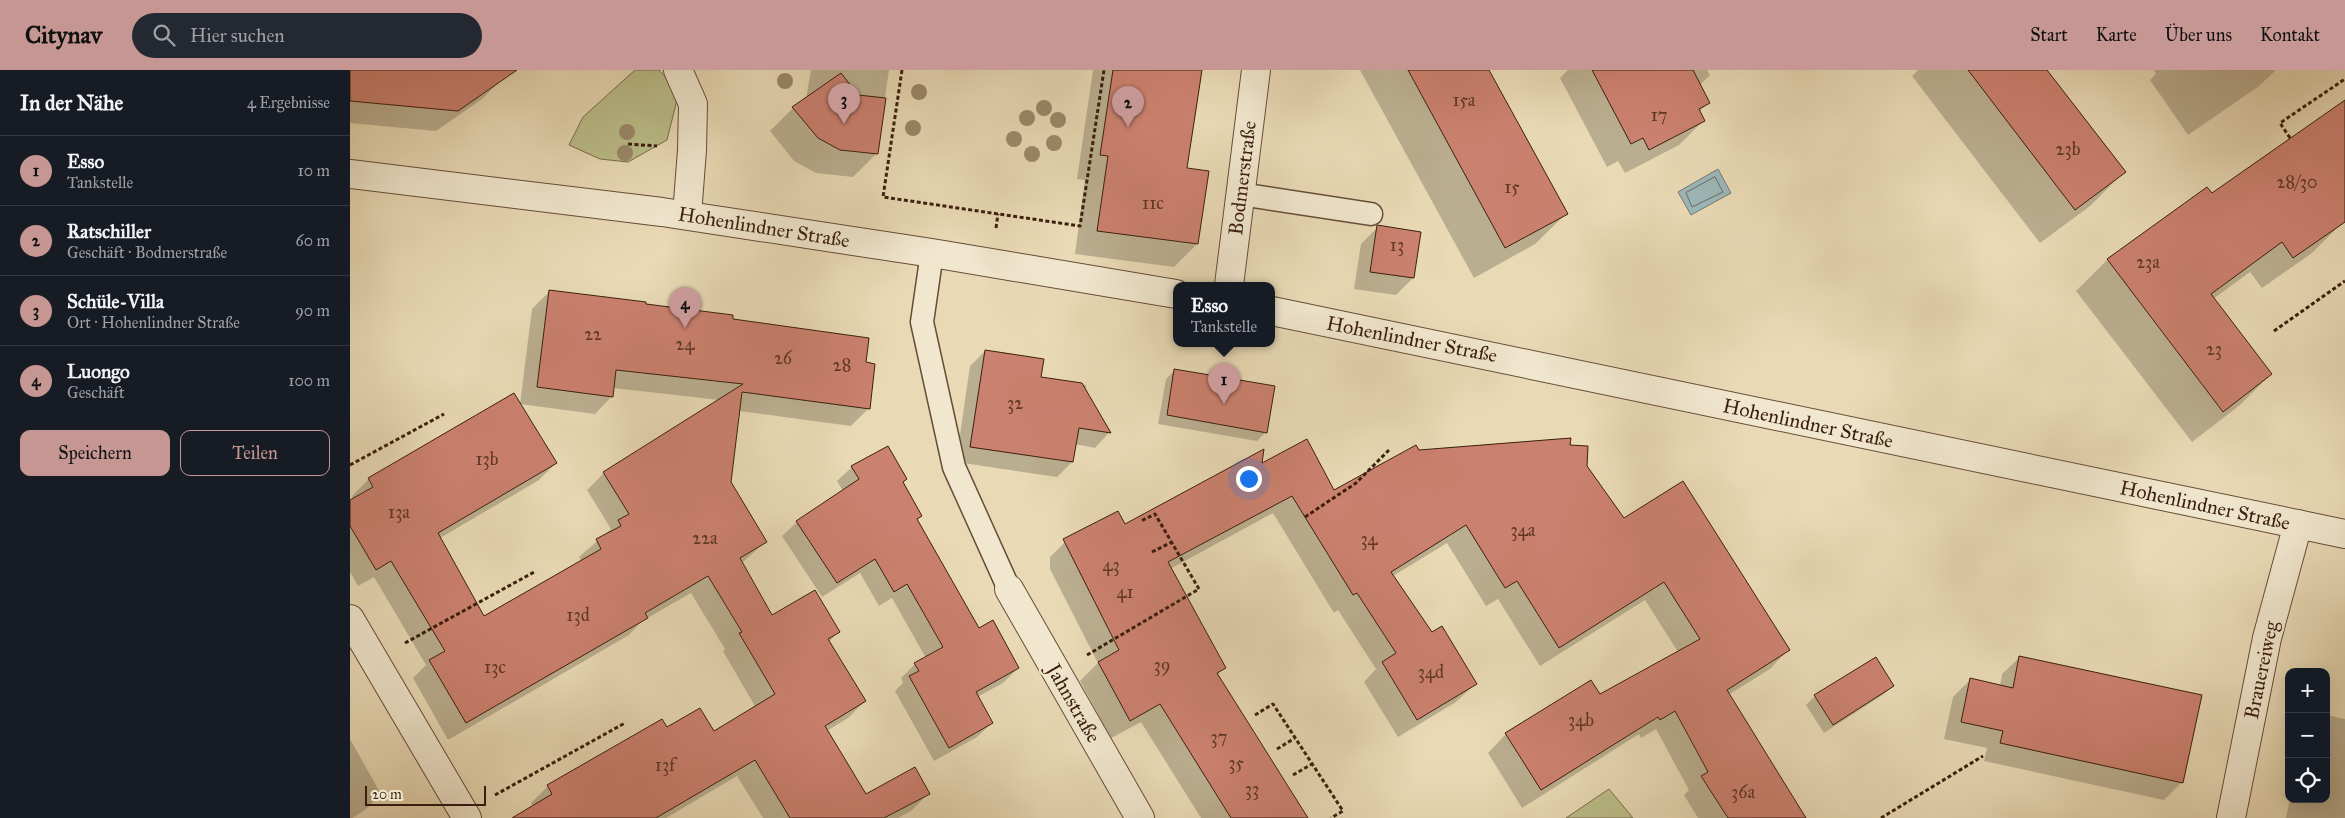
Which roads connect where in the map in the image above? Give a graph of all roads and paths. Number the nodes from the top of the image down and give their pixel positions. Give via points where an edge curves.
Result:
1 (678, 70) edge
2 (902, 70) edge
3 (1104, 70) edge
4 (1256, 70) edge
5 (2345, 79) edge
6 (2290, 138) dead end
7 (350, 174) edge
8 (1240, 194) junction
9 (1371, 214) dead end
10 (687, 215) junction
11 (932, 253) junction
12 (2345, 281) edge
13 (1229, 282) edge
14 (1173, 293) edge
15 (1275, 312) edge
16 (2274, 331) dead end
17 (444, 414) dead end
18 (1389, 450) dead end
19 (350, 465) edge
20 (1305, 517) dead end
21 (1142, 520) dead end
22 (2298, 524) junction
23 (2345, 534) edge
24 (1172, 542) junction
25 (1152, 552) dead end
26 (536, 571) dead end
27 (1009, 589) joint
28 (350, 619) edge
29 (374, 660) junction
30 (1057, 673) junction
31 (1255, 715) dead end
32 (625, 723) dead end
33 (1295, 738) junction
34 (1277, 749) dead end
35 (1983, 756) dead end
36 (1312, 764) junction
37 (1293, 775) dead end
38 (465, 815) edge
39 (1140, 818) edge
40 (1331, 818) edge
41 (1881, 818) edge
42 (2231, 818) edge

1 - 10 street via 693,104
2 - 3 path via 883,197 1080,226
4 - 8 street, Bodmerstraße
5 - 6 path via 2280,124
7 - 10 street, Hohenlindner Straße
8 - 9 lane
8 - 13 street, Bodmerstraße
10 - 11 street, Hohenlindner Straße
11 - 14 street, Hohenlindner Straße
11 - 27 lane via 922,322 954,467
12 - 16 path
15 - 22 street, Hohenlindner Straße
17 - 19 path
18 - 20 path via 1356,483
21 - 24 path via 1155,514
22 - 23 street, Hohenlindner Straße
22 - 42 street, Brauereiweg via 2267,638
24 - 25 path
24 - 30 path via 1199,589
26 - 29 path
27 - 30 street, Jahnstraße
28 - 29 street
29 - 38 street
30 - 39 street, Jahnstraße
31 - 33 path via 1273,704
32 - 38 path
33 - 34 path
33 - 36 path
35 - 41 path
36 - 37 path
36 - 40 path via 1342,811

